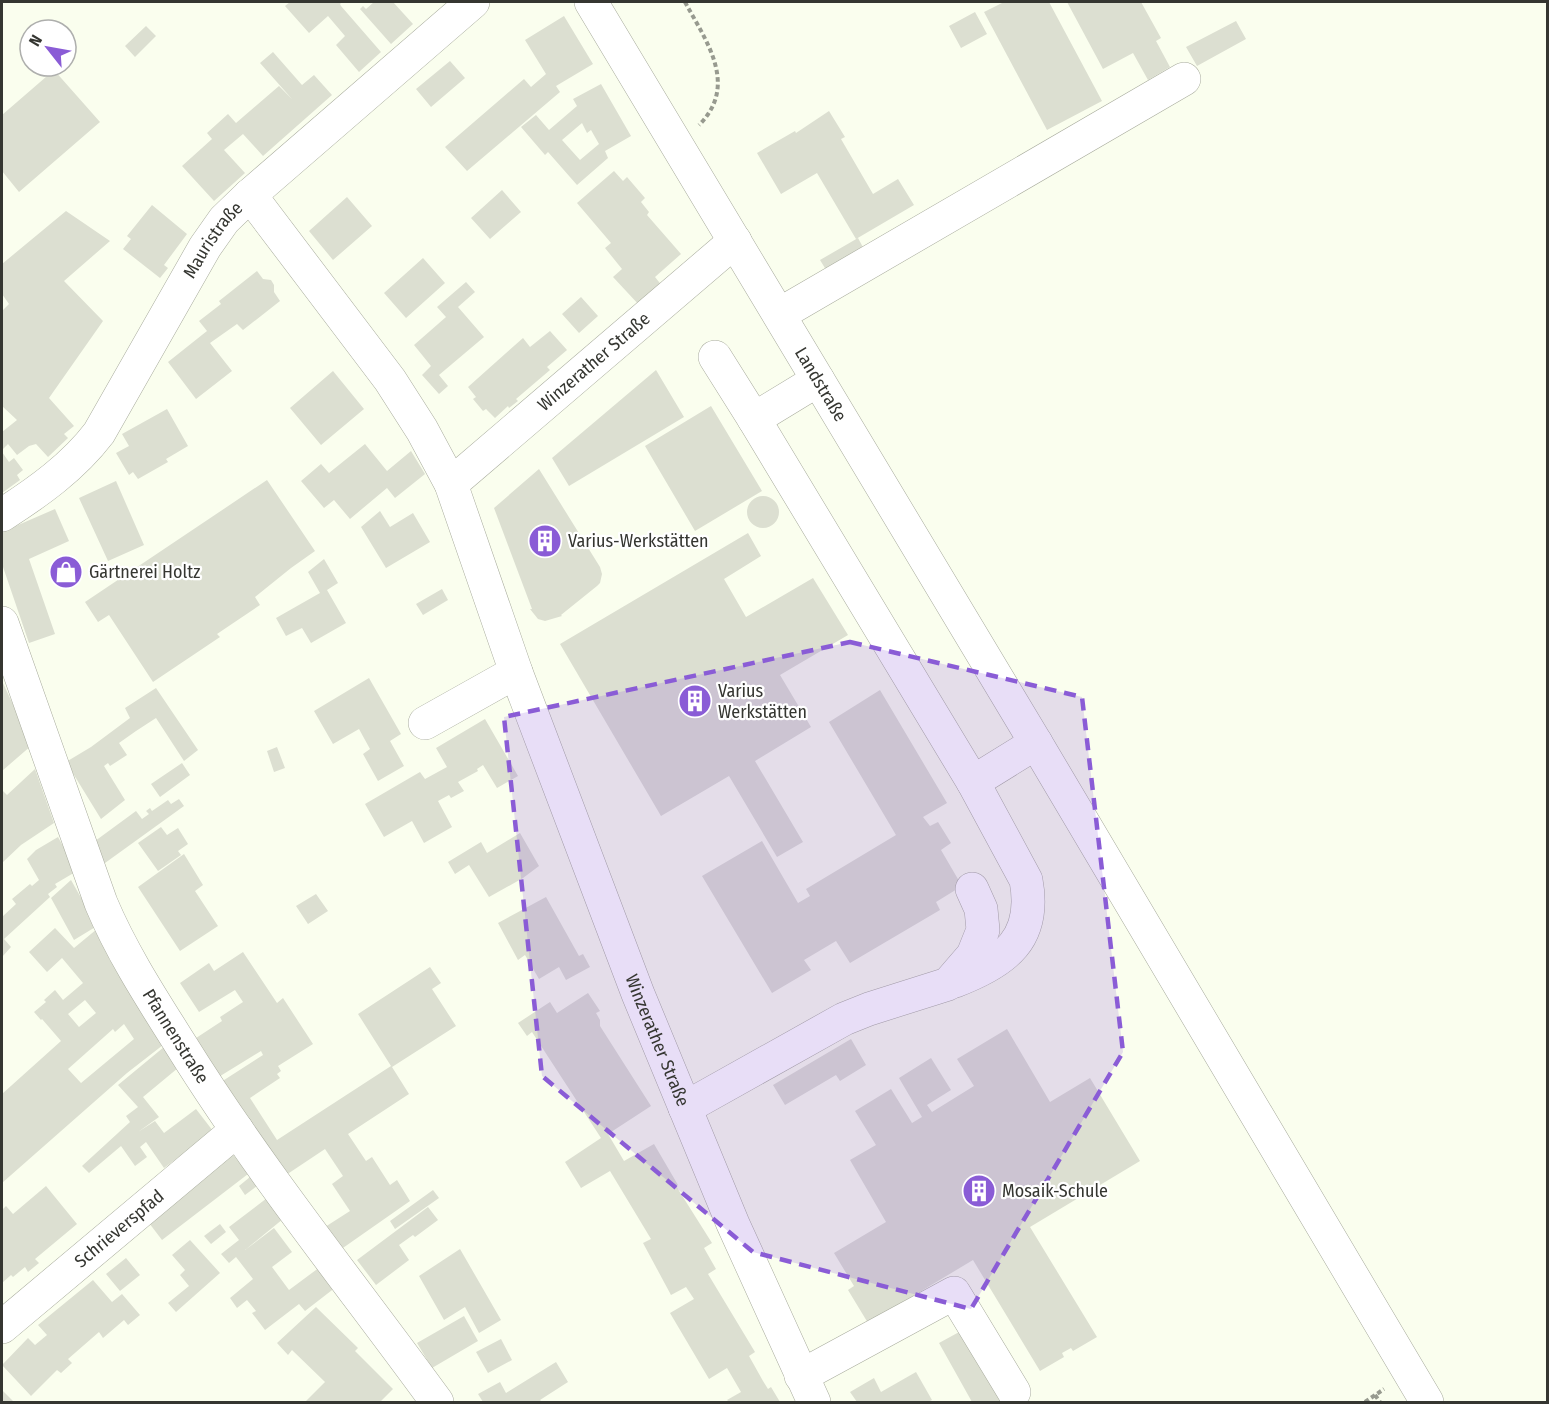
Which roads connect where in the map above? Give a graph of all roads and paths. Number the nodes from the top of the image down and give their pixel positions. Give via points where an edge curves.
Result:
1 (473, 2) edge
2 (591, 2) edge
3 (685, 2) edge
4 (1184, 79) dead end
5 (678, 143) junction
6 (250, 195) junction
7 (735, 241) junction
8 (780, 315) junction
9 (715, 357) dead end
10 (818, 380) junction
11 (754, 419) junction
12 (451, 484) junction
13 (2, 514) edge
14 (2, 623) edge
15 (516, 672) junction
16 (425, 723) dead end
17 (1042, 754) junction
18 (973, 782) junction
19 (972, 889) dead end
20 (948, 984) junction
21 (685, 1108) junction
22 (237, 1130) junction
23 (2, 1327) edge
24 (807, 1389) edge
25 (1014, 1392) dead end
26 (437, 1402) edge
27 (1365, 1402) edge
28 (1380, 1402) edge
29 (1427, 1402) edge

1 - 6 street, Mauristraße
2 - 5 street, Landstraße
3 - 5 path via 716,61 718,75 715,99 707,115
4 - 8 street
5 - 7 street, Landstraße
6 - 12 street, Winzerather Straße via 390,380
6 - 13 street, Mauristraße via 204,247 99,433 57,475
7 - 8 street, Landstraße
7 - 12 street, Winzerather Straße
8 - 10 street, Landstraße
9 - 11 street
10 - 11 street
10 - 17 street, Landstraße
11 - 18 street
12 - 15 street, Winzerather Straße
14 - 22 street, Pfannenstraße via 108,921 149,995
15 - 16 street
15 - 21 street, Winzerather Straße
17 - 18 street
17 - 29 street, Landstraße
18 - 20 street via 1026,880 1027,916 1022,932 999,960
19 - 20 street via 981,909 983,930 973,955
20 - 21 street via 844,1019
21 - 24 street, Winzerather Straße
22 - 23 street, Schrieverspfad
22 - 26 street, Pfannenstraße
24 - 25 street via 954,1293
27 - 28 path via 1375,1395

